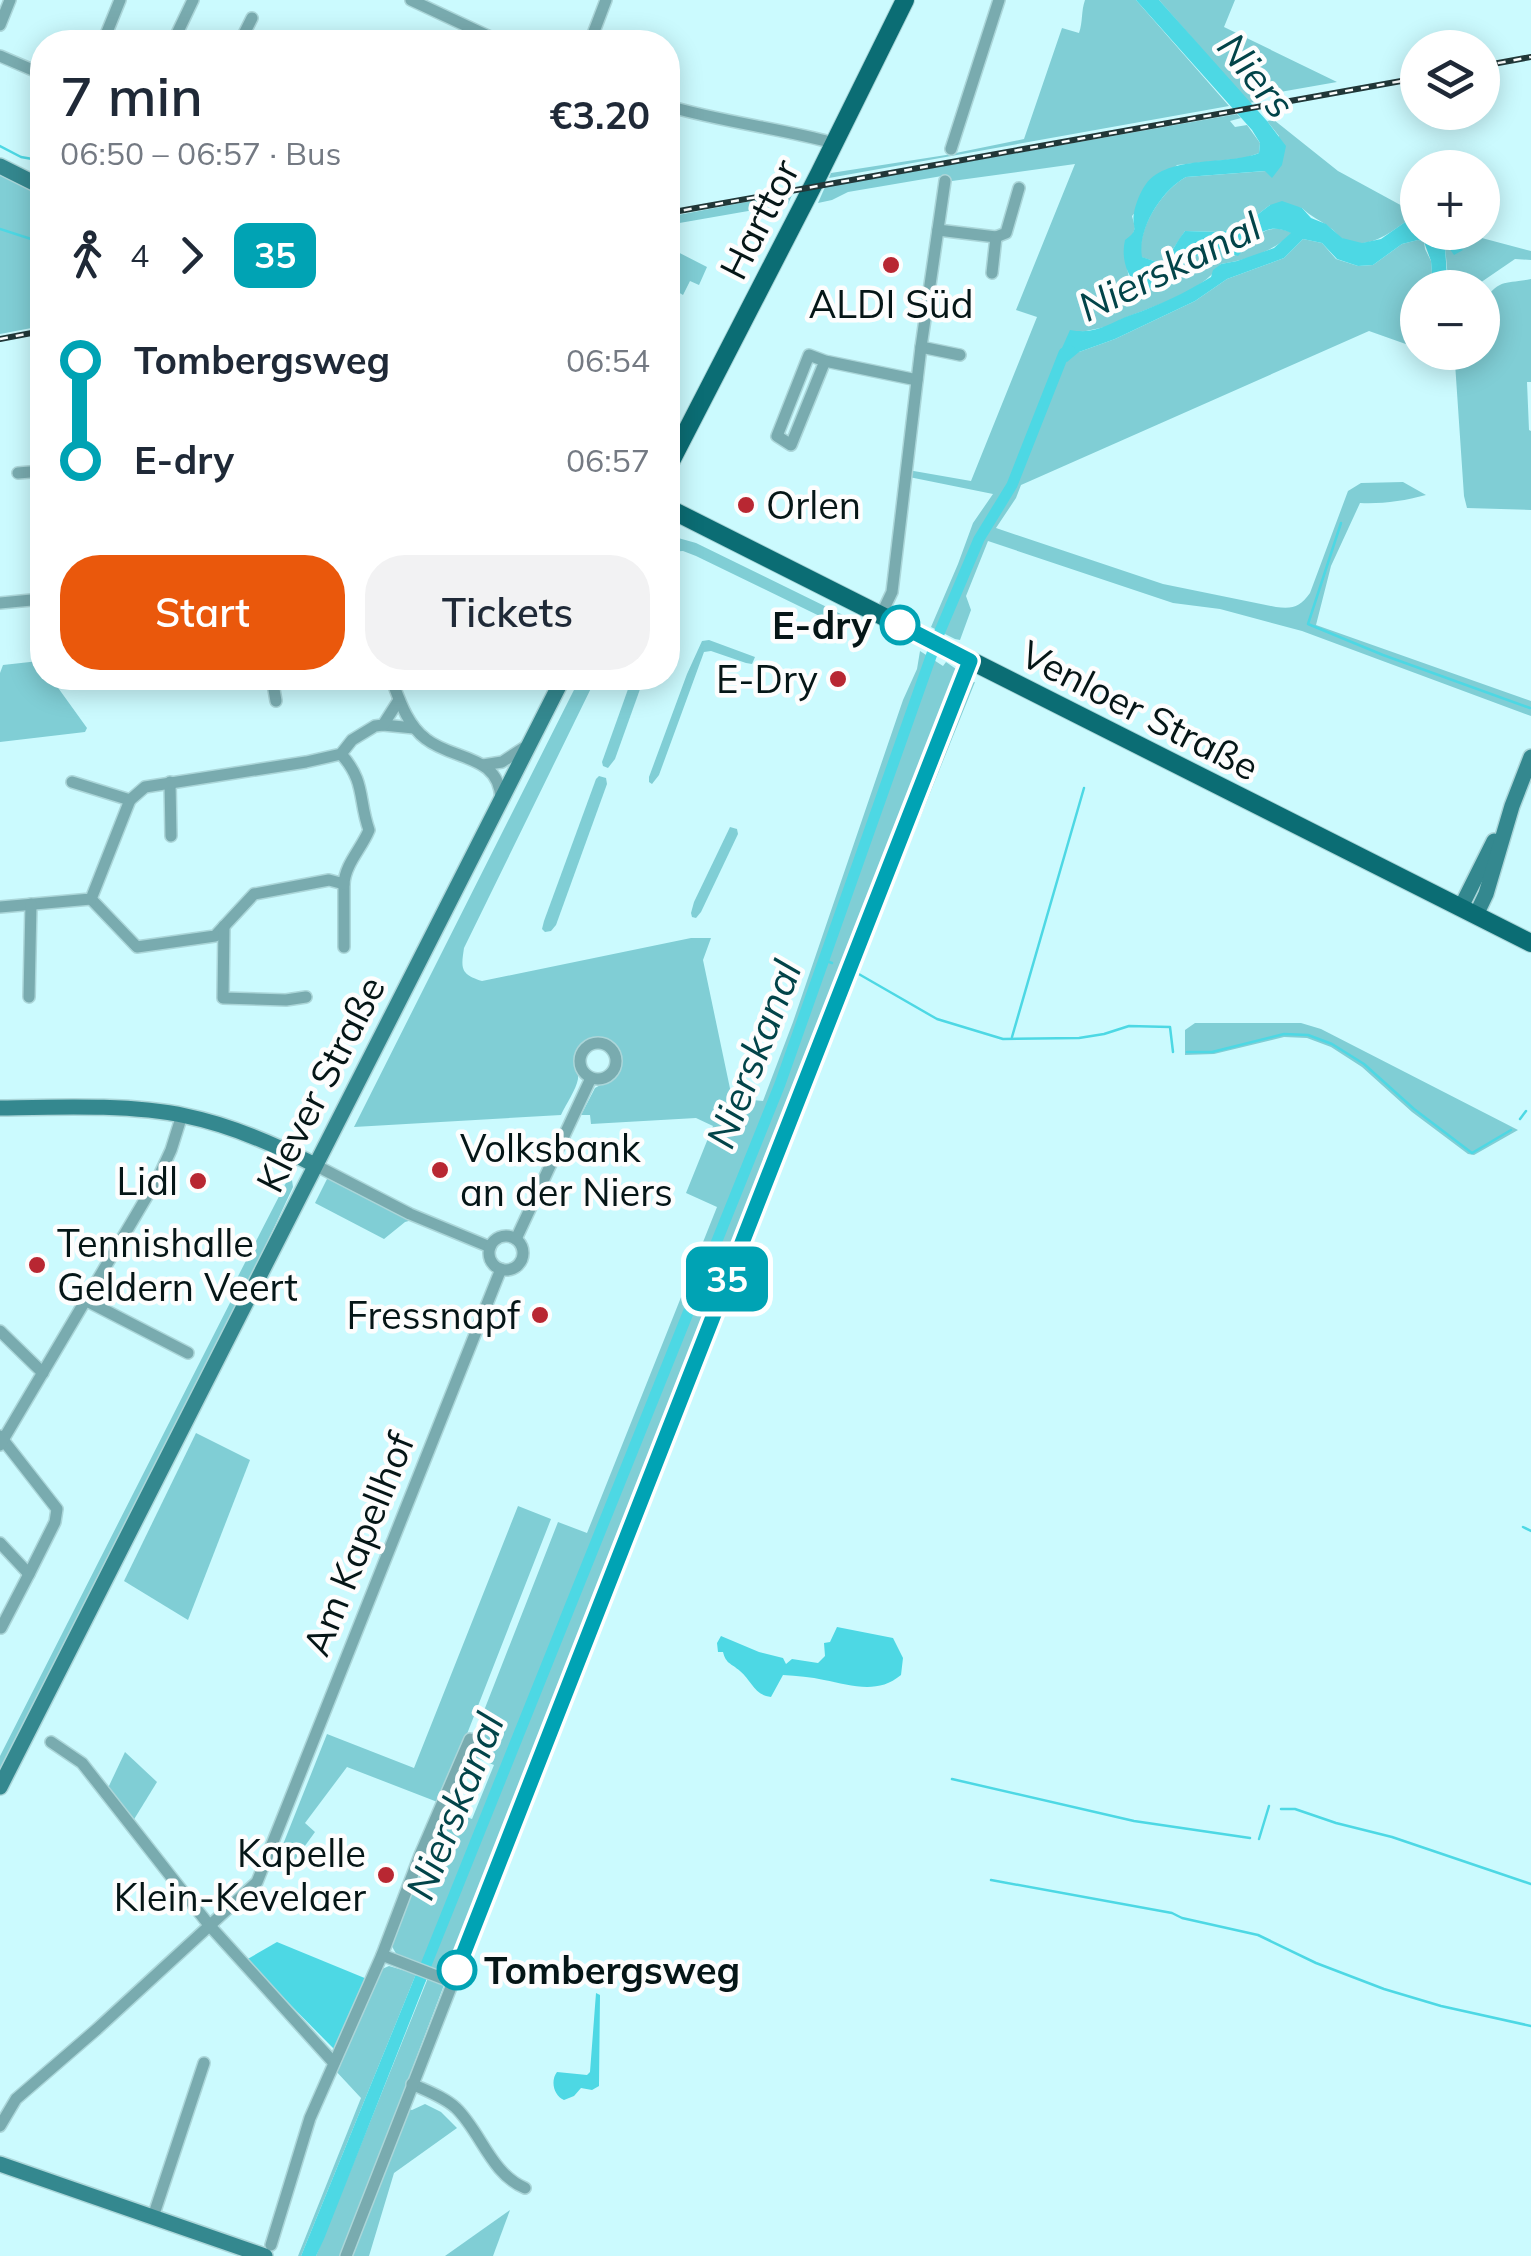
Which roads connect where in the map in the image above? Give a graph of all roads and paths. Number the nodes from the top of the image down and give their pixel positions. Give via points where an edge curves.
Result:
1 (10, 0) edge
2 (120, 0) edge
3 (193, 0) edge
4 (411, 0) edge
5 (606, 0) edge
6 (905, 0) edge
7 (999, 0) edge
8 (252, 18) dead end
9 (0, 25) edge
10 (108, 30) edge
11 (179, 30) edge
12 (246, 30) edge
13 (475, 30) edge
14 (595, 30) edge
15 (0, 56) edge
16 (30, 69) edge
17 (680, 110) edge
18 (834, 143) junction
19 (951, 149) dead end
20 (0, 166) edge
21 (30, 180) edge
22 (945, 182) dead end
23 (1019, 188) dead end
24 (938, 230) junction
25 (996, 237) junction
26 (992, 273) dead end
27 (921, 347) junction
28 (960, 355) dead end
29 (825, 361) junction
30 (917, 380) junction
31 (680, 444) edge
32 (30, 472) edge
33 (18, 473) dead end
34 (680, 514) edge
35 (30, 599) edge
36 (0, 603) edge
37 (881, 615) junction
38 (970, 661) junction
39 (274, 690) edge
40 (395, 690) edge
41 (557, 690) edge
42 (399, 700) junction
43 (276, 701) dead end
44 (383, 725) junction
45 (414, 728) junction
46 (529, 744) junction
47 (341, 754) junction
48 (1531, 757) edge
49 (483, 765) junction
50 (72, 782) dead end
51 (170, 782) junction
52 (501, 799) junction
53 (130, 800) junction
54 (171, 836) dead end
55 (344, 884) junction
56 (91, 899) junction
57 (30, 904) junction
58 (0, 907) edge
59 (1469, 911) junction
60 (224, 926) junction
61 (1531, 943) edge
62 (344, 946) dead end
63 (29, 997) dead end
64 (306, 997) dead end
65 (591, 1078) dead end
66 (0, 1108) edge
67 (182, 1115) junction
68 (315, 1166) junction
69 (516, 1239) junction
70 (490, 1247) junction
71 (501, 1269) junction
72 (86, 1300) junction
73 (0, 1331) edge
74 (188, 1353) dead end
75 (43, 1373) junction
76 (1, 1440) edge
77 (0, 1543) edge
78 (28, 1574) junction
79 (1, 1628) edge
80 (470, 1738) dead end
81 (52, 1742) dead end
82 (0, 1787) edge
83 (209, 1925) junction
84 (382, 1955) junction
85 (452, 1982) junction
86 (334, 2063) junction
87 (204, 2064) dead end
88 (412, 2084) junction
89 (0, 2126) edge
90 (0, 2164) edge
91 (525, 2188) dead end
92 (154, 2218) junction
93 (268, 2250) edge
94 (346, 2256) edge

1 - 9 street
2 - 10 street
3 - 11 street
4 - 13 street
5 - 14 street
6 - 18 main road, Harttor
7 - 19 street
8 - 12 street
15 - 16 street
17 - 18 street
18 - 31 main road, Harttor
20 - 21 main road
22 - 24 street
23 - 25 street via 1006,233
24 - 25 street
24 - 27 street
25 - 26 street
27 - 28 street
27 - 30 street
29 - 29 street via 808,405 790,445 777,436 790,400 809,356
29 - 30 street
30 - 37 street via 892,592
32 - 33 street
34 - 37 main road, Venloer Straße
35 - 36 street
37 - 38 main road, Venloer Straße
38 - 59 main road, Venloer Straße
38 - 85 street
39 - 43 street
40 - 42 street
41 - 46 main road, Klever Straße
42 - 44 street
42 - 45 street
44 - 45 street
44 - 47 street via 352,740
45 - 49 street
46 - 49 street via 507,760
46 - 52 main road, Klever Straße
47 - 51 street
47 - 55 street via 362,790 368,830
48 - 59 main road via 1486,894
49 - 52 street via 499,781
50 - 53 street
51 - 53 street via 145,787
51 - 54 street
52 - 68 main road, Klever Straße
53 - 56 street
55 - 60 street via 329,880 254,894
55 - 62 street
56 - 57 street
56 - 60 street via 136,947 216,936
57 - 58 street
57 - 63 street
59 - 61 main road, Venloer Straße
60 - 64 street via 223,998
65 - 69 street, Am Kapellhof
66 - 67 main road
67 - 68 main road via 233,1128
67 - 72 street via 166,1161
68 - 70 street
68 - 82 main road, Klever Straße
69 - 70 street via 504,1236
69 - 71 street, Am Kapellhof via 521,1260
70 - 71 street via 490,1260
71 - 83 street, Am Kapellhof via 257,1882
72 - 74 street
72 - 75 street
73 - 75 street
75 - 76 street
76 - 78 street via 57,1509
77 - 78 street
78 - 79 street
80 - 84 street
81 - 83 street via 82,1763
83 - 86 street
83 - 89 street, Am Kapellhof via 16,2100
84 - 85 street
84 - 86 street
85 - 88 street
86 - 93 street
87 - 92 street
88 - 91 street via 455,2107 507,2178
88 - 94 street
90 - 92 main road
92 - 93 main road

